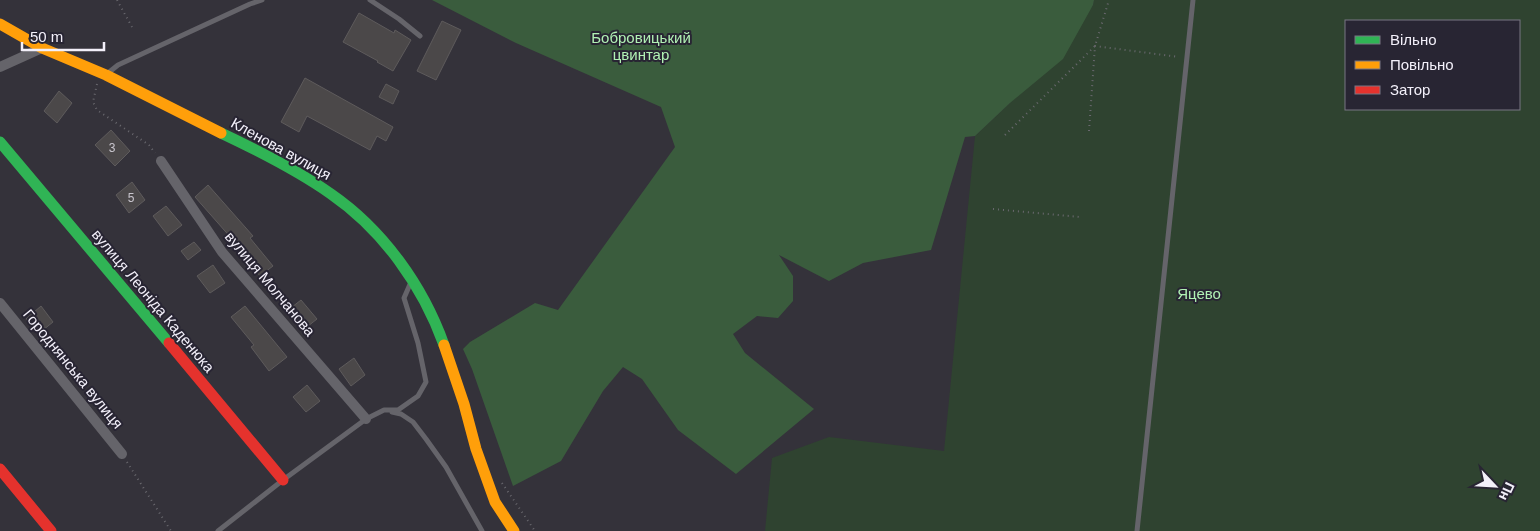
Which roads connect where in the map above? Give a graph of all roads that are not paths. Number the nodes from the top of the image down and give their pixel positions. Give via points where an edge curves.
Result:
1 (262, 0) edge
2 (370, 0) edge
3 (1193, 0) edge
4 (0, 24) edge
5 (420, 36) dead end
6 (42, 48) junction
7 (0, 68) edge
8 (103, 74) junction
9 (0, 142) edge
10 (161, 161) road end
11 (412, 280) junction
12 (0, 303) edge
13 (384, 410) junction
14 (366, 419) junction
15 (122, 454) road end
16 (0, 469) edge
17 (283, 480) junction
18 (51, 531) edge
19 (218, 531) edge
20 (482, 531) edge
21 (514, 531) edge
22 (1137, 531) edge

1 - 8 lane
2 - 5 lane
3 - 22 lane
4 - 6 street, Кленова вулиця
6 - 7 street
6 - 8 street, Кленова вулиця via 72,57
8 - 11 street, Кленова вулиця via 276,160 332,194 393,252
9 - 17 street, вулиця Леоніда Каденюка
10 - 14 street, вулиця Молчанова via 222,252
11 - 13 lane via 404,298 426,382 418,396 398,410
11 - 21 street, Кленова вулиця via 435,320 476,449 496,502
12 - 15 street, Городнянська вулиця
13 - 14 lane
13 - 20 lane via 401,414 413,422 446,467
14 - 17 lane
16 - 18 street
17 - 19 lane

